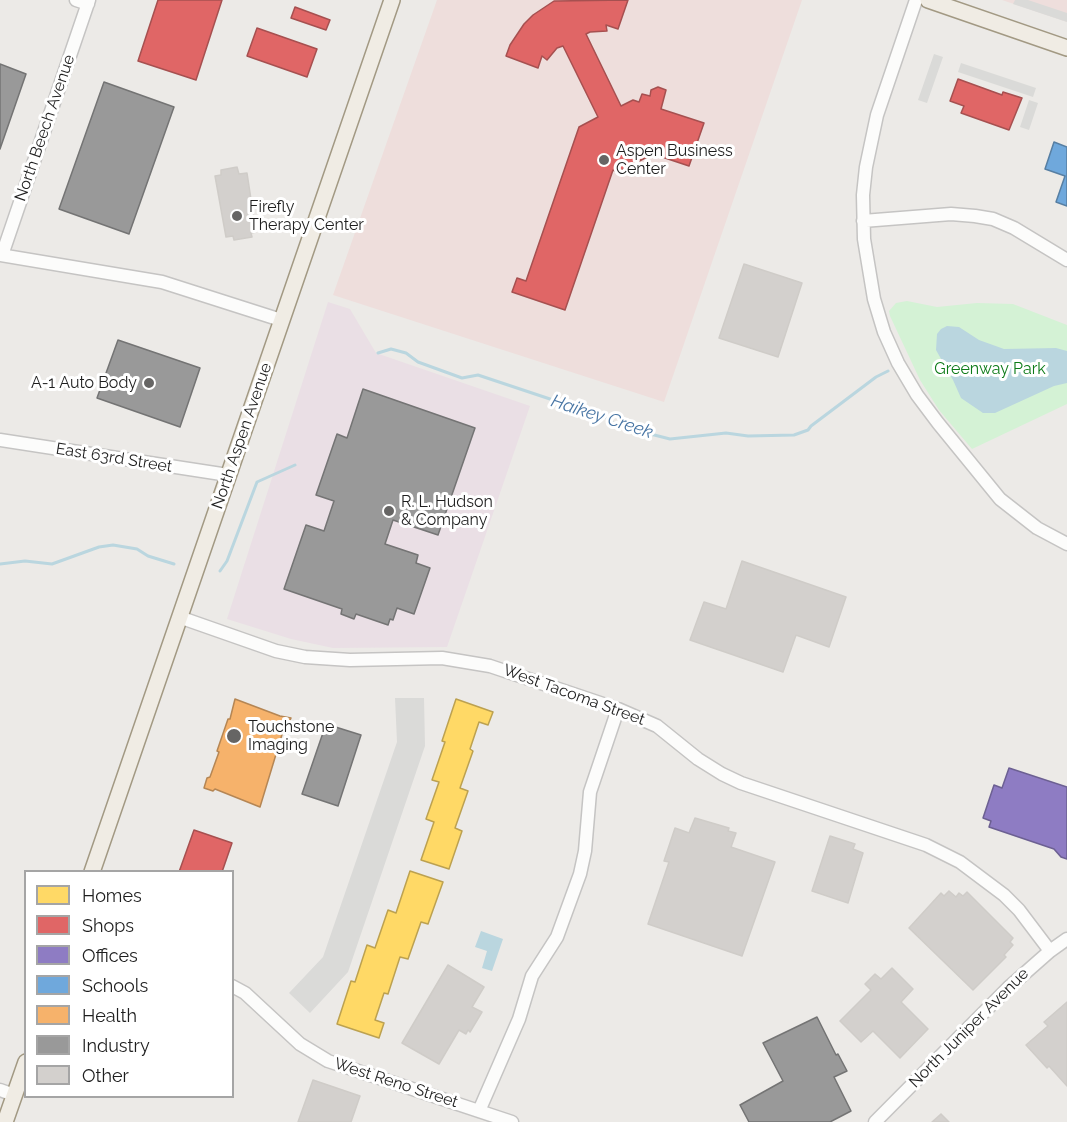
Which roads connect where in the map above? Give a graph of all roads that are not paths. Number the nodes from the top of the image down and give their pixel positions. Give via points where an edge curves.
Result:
1 (392, 0) edge
2 (916, 0) edge
3 (928, 0) edge
4 (84, 1) edge
5 (1067, 48) edge
6 (863, 221) junction
7 (1, 255) edge
8 (1067, 260) edge
9 (281, 320) junction
10 (0, 440) edge
11 (228, 475) junction
12 (1067, 544) edge
13 (179, 617) junction
14 (618, 709) junction
15 (93, 870) edge
16 (1067, 939) edge
17 (1050, 951) junction
18 (234, 987) edge
19 (24, 1065) edge
20 (7, 1093) edge
21 (479, 1111) junction
22 (4, 1122) edge
23 (512, 1122) edge
24 (876, 1122) edge

1 - 9 main road, North Aspen Avenue
2 - 6 street via 873,131
3 - 5 main road
4 - 7 street, North Beech Avenue
6 - 8 street via 951,214 993,219
6 - 12 street via 867,265 884,332 917,395 1000,499 1037,528
7 - 9 street via 162,282
9 - 11 main road, North Aspen Avenue
10 - 11 street, East 63rd Street
11 - 13 main road, North Aspen Avenue
13 - 14 street, West Tacoma Street via 297,656 350,660 442,658 490,666
13 - 15 main road, North Aspen Avenue
14 - 17 street, West Tacoma Street via 657,726 698,759 741,783 926,845 960,862 1004,895
14 - 21 street via 590,792 580,874 557,937 532,976 519,1019
16 - 17 street, North Juniper Avenue
17 - 24 street, North Juniper Avenue via 1008,988
18 - 21 street, West Reno Street via 300,1044 328,1061
19 - 20 main road
20 - 22 main road
21 - 23 street, West Reno Street

